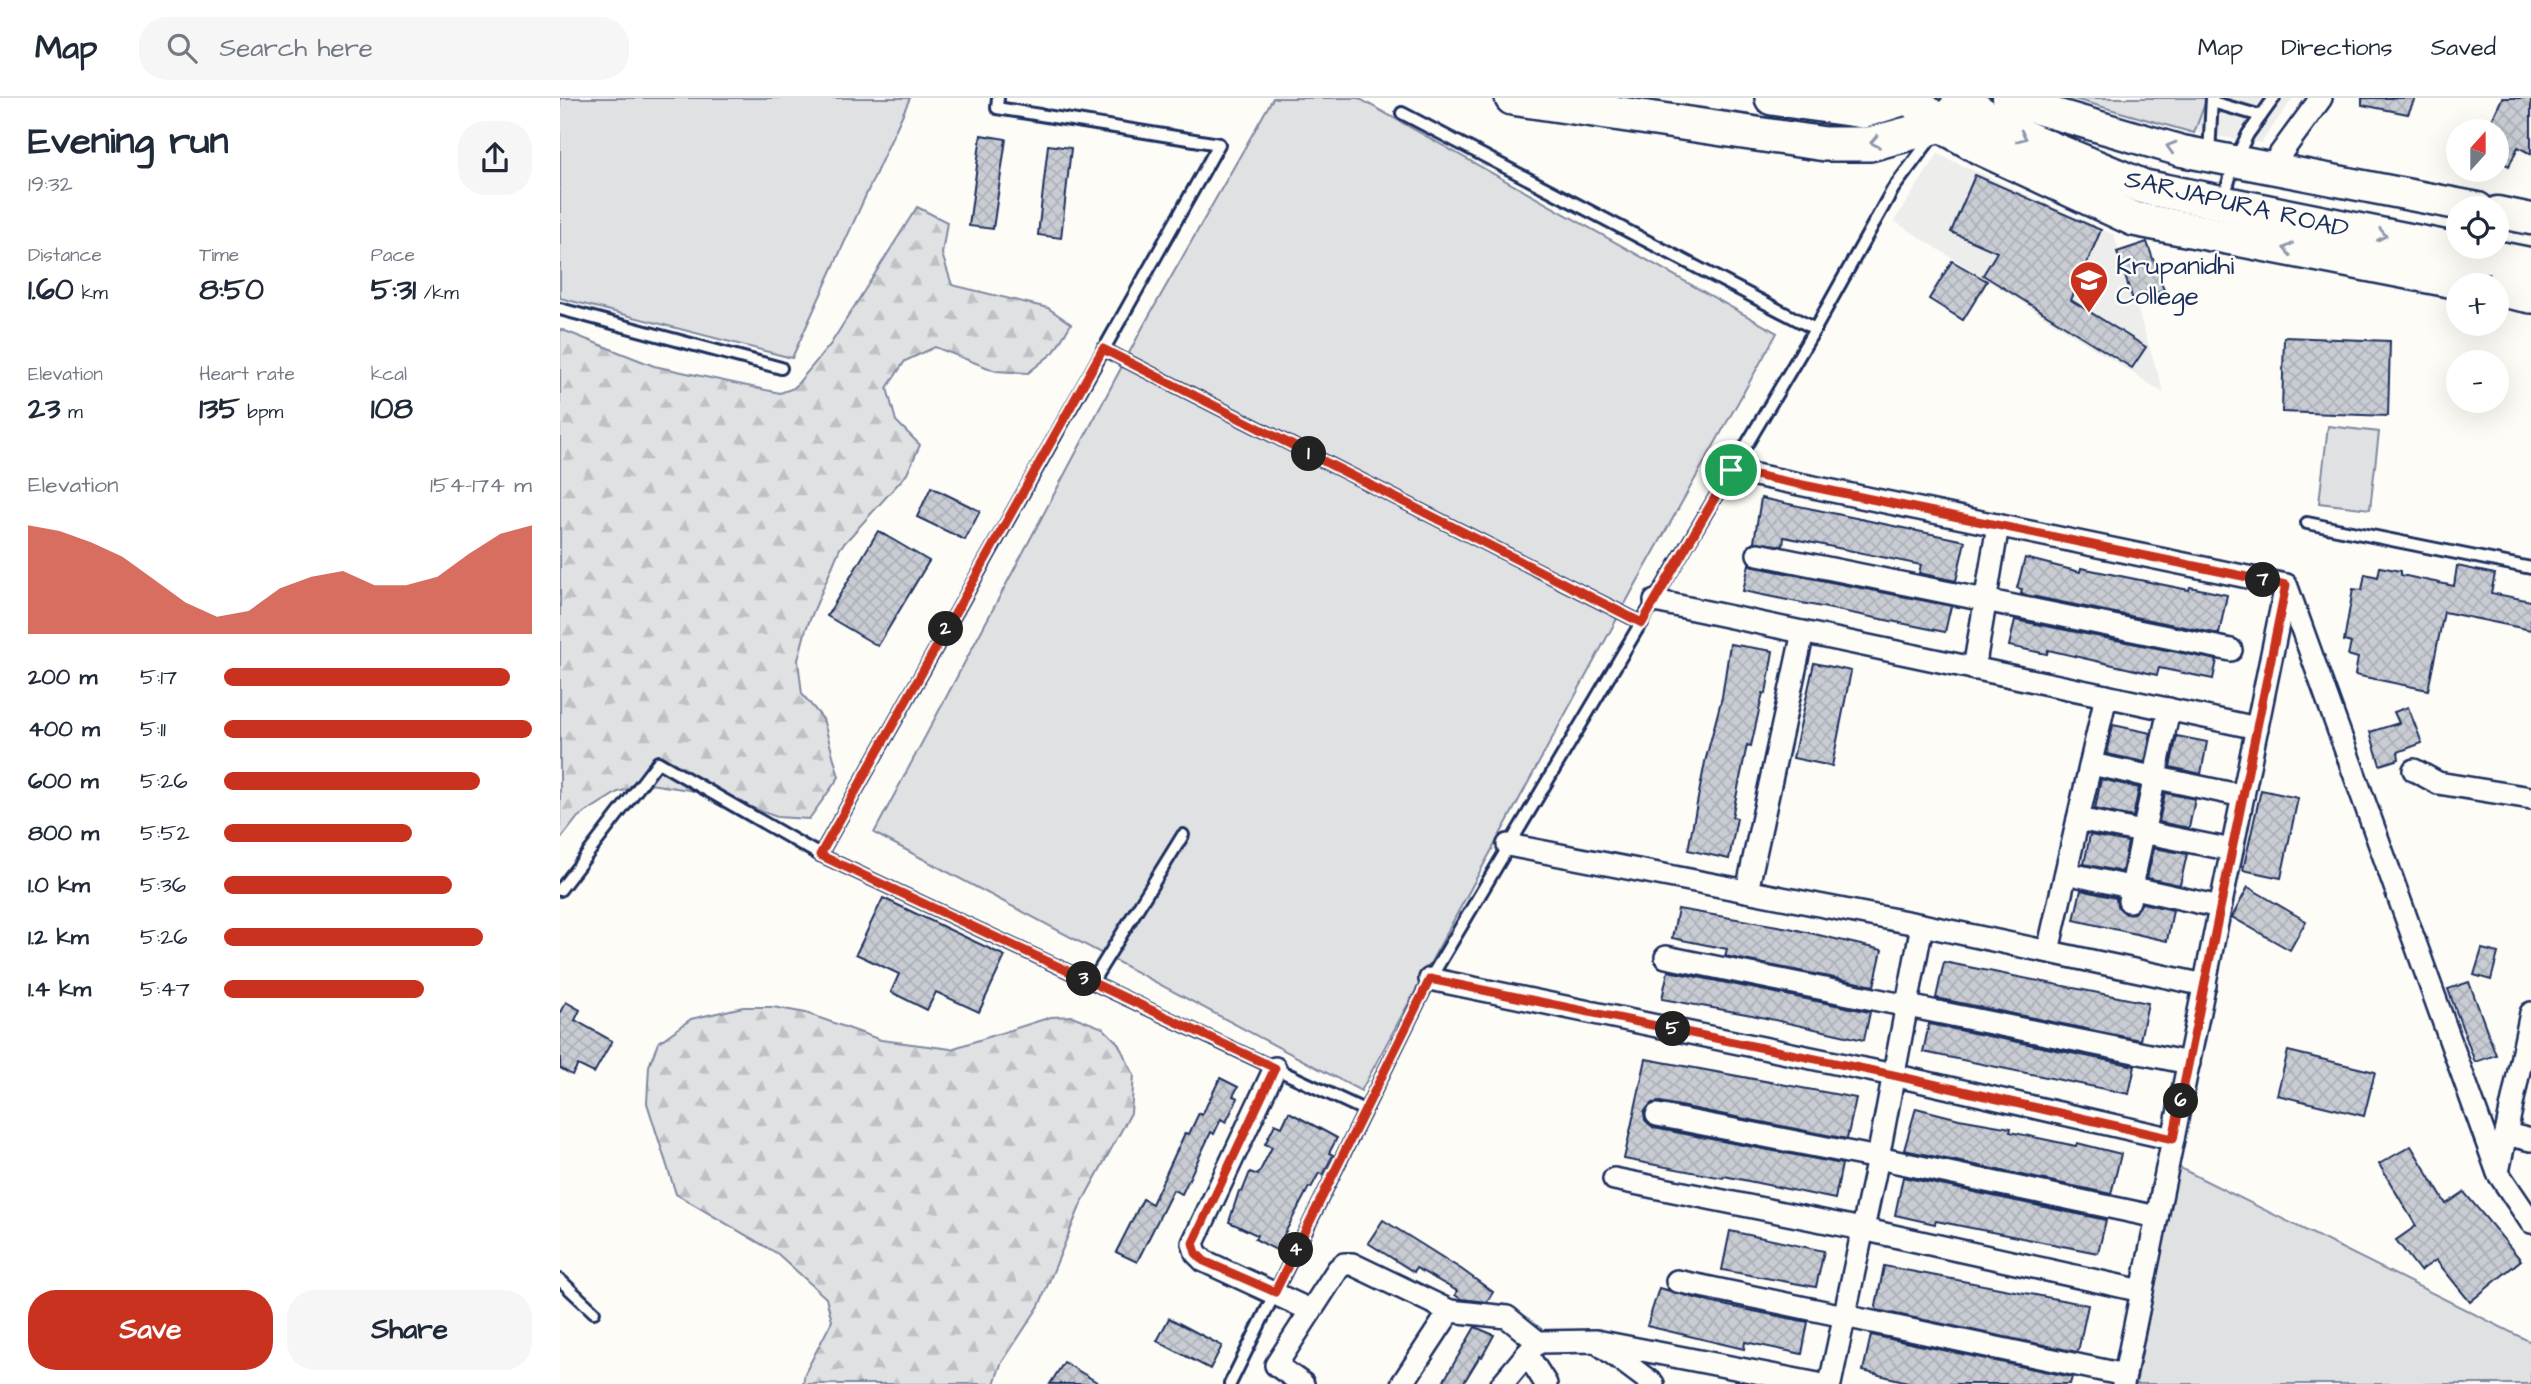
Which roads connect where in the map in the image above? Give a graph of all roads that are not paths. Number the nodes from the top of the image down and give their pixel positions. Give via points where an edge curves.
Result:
1 (998, 98) edge
2 (1512, 98) edge
3 (1772, 98) edge
4 (1905, 98) edge
5 (1910, 98) edge
6 (2008, 98) edge
7 (2274, 98) edge
8 (2321, 98) edge
9 (2212, 100) edge
10 (1954, 108) edge
11 (1402, 113) dead end
12 (2261, 116) junction
13 (2222, 158) junction
14 (2270, 168) junction
15 (2446, 202) edge
16 (2222, 203) junction
17 (2509, 214) edge
18 (2531, 219) edge
19 (2531, 265) edge
20 (2446, 279) edge
21 (2509, 291) edge
22 (2531, 296) edge
23 (560, 309) edge
24 (1815, 329) junction
25 (1103, 349) junction
26 (781, 368) dead end
27 (1731, 470) junction
28 (2307, 523) dead end
29 (1998, 525) junction
30 (1758, 555) dead end
31 (2531, 568) edge
32 (2286, 585) junction
33 (1985, 600) junction
34 (1655, 601) junction
35 (1642, 623) junction
36 (1803, 632) junction
37 (2231, 650) dead end
38 (1973, 669) junction
39 (2106, 696) junction
40 (2169, 709) junction
41 (2257, 728) junction
42 (2091, 764) junction
43 (2414, 770) dead end
44 (2155, 778) junction
45 (2243, 796) junction
46 (2531, 798) edge
47 (2078, 819) junction
48 (2144, 832) junction
49 (1183, 835) dead end
50 (1508, 845) junction
51 (2232, 850) junction
52 (820, 855) junction
53 (2066, 873) junction
54 (560, 890) edge
55 (1747, 891) junction
56 (2131, 895) junction
57 (2220, 908) junction
58 (1922, 925) junction
59 (2048, 951) junction
60 (1666, 957) dead end
61 (1430, 979) junction
62 (1092, 982) junction
63 (2204, 985) junction
64 (1906, 1007) junction
65 (2531, 1013) edge
66 (2527, 1057) edge
67 (2189, 1063) junction
68 (1275, 1068) junction
69 (1893, 1075) junction
70 (1364, 1110) junction
71 (1657, 1115) dead end
72 (2506, 1134) junction
73 (2173, 1139) junction
74 (2531, 1140) edge
75 (1878, 1158) junction
76 (2498, 1173) junction
77 (1614, 1178) dead end
78 (2157, 1217) junction
79 (2531, 1222) edge
80 (1862, 1229) junction
81 (560, 1280) edge
82 (1677, 1281) dead end
83 (2142, 1291) junction
84 (1275, 1292) junction
85 (1310, 1310) junction
86 (1450, 1311) junction
87 (594, 1312) dead end
88 (1843, 1316) junction
89 (1595, 1341) junction
90 (1532, 1348) junction
91 (2124, 1380) edge
92 (1230, 1384) edge
93 (1303, 1384) edge
94 (1402, 1384) edge
95 (1502, 1384) edge
96 (1546, 1384) edge
97 (1653, 1384) edge
98 (1818, 1384) edge
99 (1830, 1384) edge

1 - 25 lane via 997,108 1219,144
10 -> 2 main road via 1870,144 1825,144
3 - 4 main road via 1863,111
5 - 10 main road, SARJAPURA ROAD
13 -> 6 street, SARJAPURA ROAD via 2169,147
7 - 12 lane
8 - 14 street
9 - 12 lane
9 - 13 lane
10 -> 16 main road, SARJAPURA ROAD via 2144,187
20 -> 10 main road, SARJAPURA ROAD via 2134,219 1981,148
10 - 24 lane via 1893,189
11 - 24 lane
12 - 13 lane
13 - 14 street, SARJAPURA ROAD
13 - 16 lane
14 - 15 street, SARJAPURA ROAD
16 -> 19 main road, SARJAPURA ROAD
17 - 18 street
21 - 22 main road
23 - 26 lane
24 - 27 lane
25 - 35 lane
25 - 52 lane
27 - 29 street
27 - 34 lane
28 - 31 lane
29 - 32 street
29 - 33 street
30 - 33 street
32 - 41 street
32 - 76 street
33 - 37 street
33 - 38 street
34 - 35 lane
34 - 36 street
35 - 50 lane
36 - 38 street
36 - 55 street
38 - 39 street
39 - 40 street
39 - 42 street
40 - 41 street
40 - 44 street
41 - 45 street
42 - 44 street
42 - 47 street
43 - 46 street via 2438,783
44 - 45 street
44 - 48 street
45 - 51 street
47 - 48 street
47 - 53 street
48 - 51 street
48 - 56 street
49 - 62 lane
50 - 55 street
50 - 61 lane
51 - 57 street
52 - 54 lane via 658,762
52 - 62 lane
53 - 56 street
53 - 59 street
55 - 58 street
56 - 57 street
57 - 63 street
58 - 59 street
58 - 64 street
59 - 63 street
60 - 64 street
61 - 69 street
61 - 70 lane
62 - 68 lane
63 - 67 street
64 - 67 street
64 - 69 street
65 - 66 street
66 - 72 street
67 - 73 street
68 - 70 lane
68 - 84 street via 1193,1243 1204,1261
69 - 73 street
69 - 75 street
70 - 84 lane
71 - 75 street
72 - 74 street
72 - 76 street
73 - 78 street
75 - 78 street
75 - 80 street
76 - 79 street
77 - 80 street
78 - 83 street
80 - 83 street
80 - 88 street
81 - 87 lane
82 - 88 street
83 - 91 street
84 - 85 street
84 - 92 lane
85 - 86 street via 1338,1269 1352,1264
85 - 93 street via 1276,1366
86 - 90 street via 1507,1317
86 - 94 street
88 - 91 street
88 - 99 street
89 - 90 street
89 - 97 street
89 - 98 street
90 - 95 street
90 - 96 street

